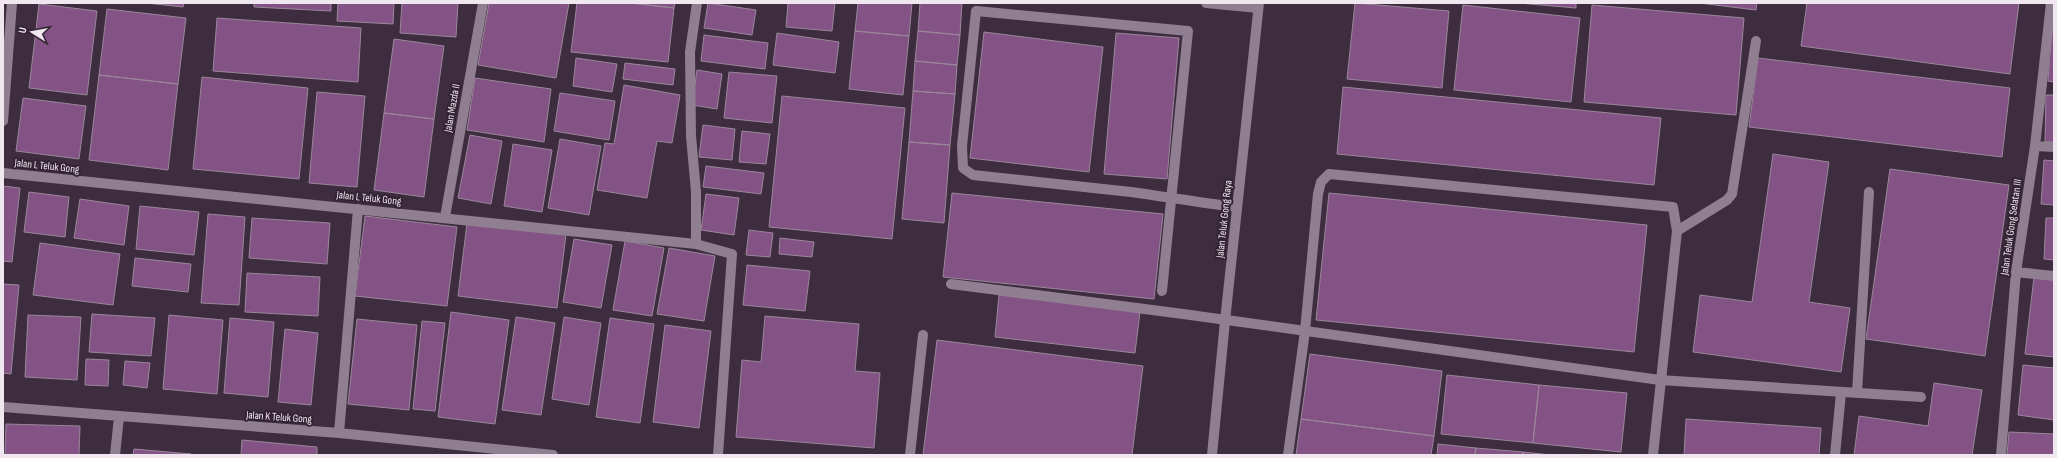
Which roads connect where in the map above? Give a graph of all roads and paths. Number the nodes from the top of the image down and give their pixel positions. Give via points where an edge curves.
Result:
1 (12, 3) edge
2 (483, 3) edge
3 (697, 3) edge
4 (1206, 3) edge
5 (2051, 3) edge
6 (1259, 5) edge
7 (1756, 41) dead end
8 (3, 121) edge
9 (2035, 146) junction
10 (2054, 147) edge
11 (3, 173) edge
12 (1869, 192) dead end
13 (1172, 198) junction
14 (1237, 207) junction
15 (358, 209) junction
16 (445, 217) junction
17 (1677, 231) junction
18 (696, 244) junction
19 (2016, 272) junction
20 (2054, 276) edge
21 (951, 284) dead end
22 (1162, 291) dead end
23 (1225, 320) junction
24 (1305, 331) junction
25 (923, 335) dead end
26 (1660, 380) junction
27 (1841, 393) junction
28 (1857, 393) junction
29 (1921, 396) dead end
30 (3, 407) edge
31 (119, 417) junction
32 (338, 433) junction
33 (115, 455) edge
34 (553, 455) edge
35 (718, 455) edge
36 (910, 455) edge
37 (1211, 455) edge
38 (1288, 455) edge
39 (1653, 455) edge
40 (1835, 455) edge
41 (2001, 455) edge

1 - 8 street
2 - 16 street, Jalan Mazda II
3 - 18 street via 690,52
4 - 6 street
5 - 9 street, Jalan Teluk Gong Selatan III
6 - 14 street, Jalan Teluk Gong Raya
7 - 17 street via 1732,194 1727,200
9 - 10 street
9 - 19 street, Jalan Teluk Gong Selatan III
11 - 15 street, Jalan L Teluk Gong
12 - 28 street
13 - 13 street via 973,175 963,168 962,146 976,11 1188,31
13 - 14 street
13 - 22 street
14 - 23 street, Jalan Teluk Gong Raya
15 - 16 street, Jalan L Teluk Gong
15 - 32 street
16 - 18 street, Jalan L Teluk Gong
17 - 24 street via 1672,207 1668,206 1329,174 1322,182 1318,194
17 - 26 street
18 - 35 street, Jalan L Teluk Gong via 732,254
19 - 20 street
19 - 41 street, Jalan Teluk Gong Selatan III
21 - 23 street
23 - 24 street
23 - 37 street, Jalan Teluk Gong Raya
24 - 26 street
24 - 38 street
25 - 36 street
26 - 27 street
26 - 39 street
27 - 28 street
27 - 40 street
28 - 29 street
30 - 31 street, Jalan K Teluk Gong
31 - 32 street, Jalan K Teluk Gong
31 - 33 street
32 - 34 street, Jalan K Teluk Gong

